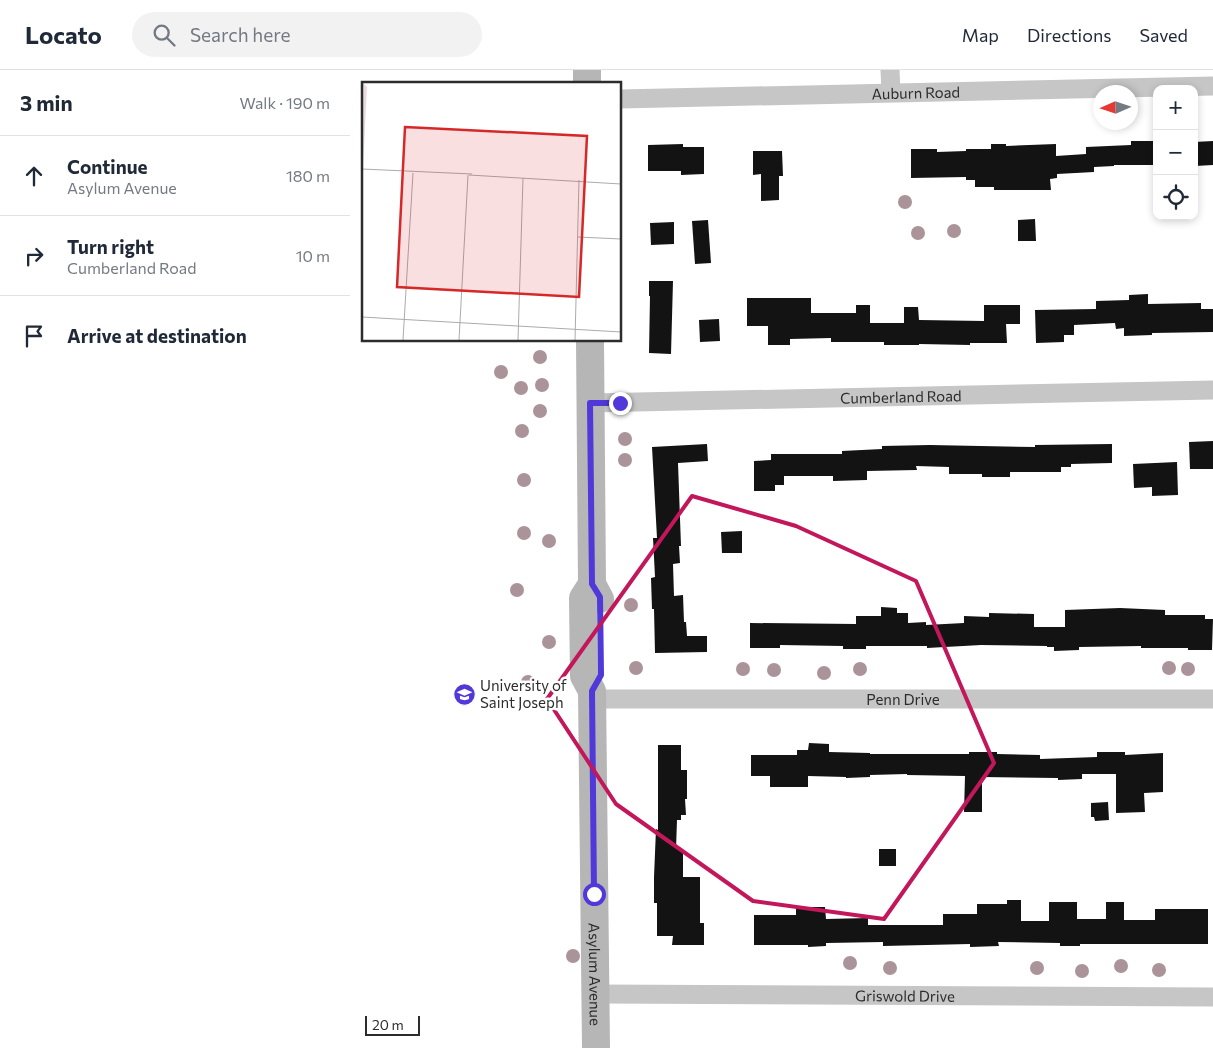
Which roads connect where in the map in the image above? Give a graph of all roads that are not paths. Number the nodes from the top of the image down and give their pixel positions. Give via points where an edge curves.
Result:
1 (890, 70) edge
2 (1213, 86) edge
3 (891, 92) junction
4 (621, 99) edge
5 (590, 341) edge
6 (1213, 390) edge
7 (590, 403) junction
8 (592, 695) junction
9 (1213, 699) edge
10 (596, 994) junction
11 (1213, 997) edge
12 (596, 1048) edge

1 - 3 street
2 - 3 street, Auburn Road
3 - 4 street, Auburn Road
5 - 7 main road, Asylum Avenue
6 - 7 street, Cumberland Road
7 - 8 main road, Asylum Avenue via 592,584 583,598 584,676
8 - 9 street, Penn Drive
8 - 10 main road, Asylum Avenue
10 - 11 street, Griswold Drive
10 - 12 main road, Asylum Avenue

